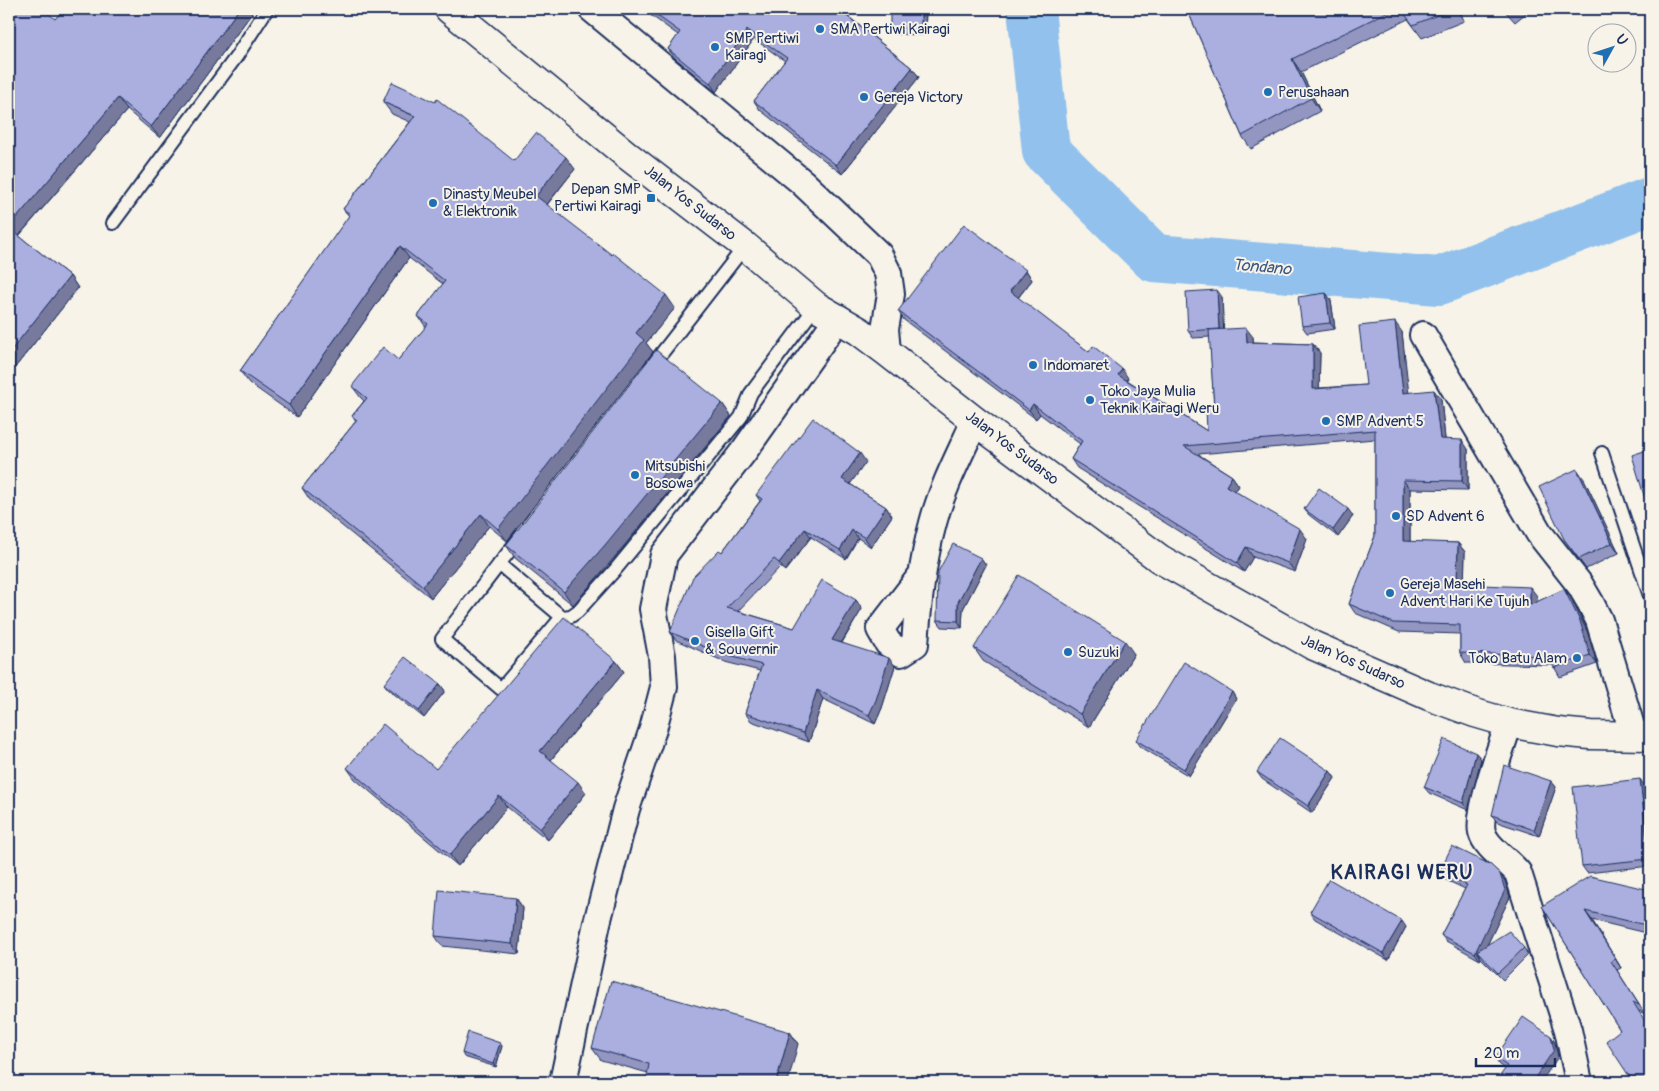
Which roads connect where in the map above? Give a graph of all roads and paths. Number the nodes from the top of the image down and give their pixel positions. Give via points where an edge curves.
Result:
1 (267, 9) edge
2 (449, 9) edge
3 (592, 9) edge
4 (113, 223) dead end
5 (745, 246) junction
6 (827, 312) junction
7 (1423, 336) dead end
8 (887, 352) junction
9 (643, 378) edge
10 (975, 421) junction
11 (1602, 453) dead end
12 (529, 525) edge
13 (499, 564) junction
14 (921, 576) dead end
15 (1650, 596) edge
16 (562, 617) junction
17 (1509, 723) junction
18 (1642, 736) edge
19 (563, 1082) edge
20 (1579, 1082) edge

1 - 4 lane via 236,57
2 - 5 highway, Jalan Yos Sudarso via 628,156
3 - 8 street via 802,182 879,255 888,272 891,294 885,329
5 - 6 highway, Jalan Yos Sudarso
5 - 9 lane
6 - 8 highway, Jalan Yos Sudarso
6 - 16 lane via 751,393 740,417 615,570 578,611
6 - 19 street via 744,451 664,555 653,609 664,687 626,809 597,923
7 - 18 street via 1539,532 1590,602
8 - 10 highway, Jalan Yos Sudarso
10 - 14 street via 948,479 933,522
10 - 17 highway, Jalan Yos Sudarso via 1160,559 1312,645 1430,696
11 - 15 lane
12 - 13 lane
13 - 16 lane
13 - 16 lane via 442,639 501,689
17 - 18 highway, Jalan Yos Sudarso via 1590,735
17 - 20 street via 1481,816 1482,833 1518,873 1568,1030

